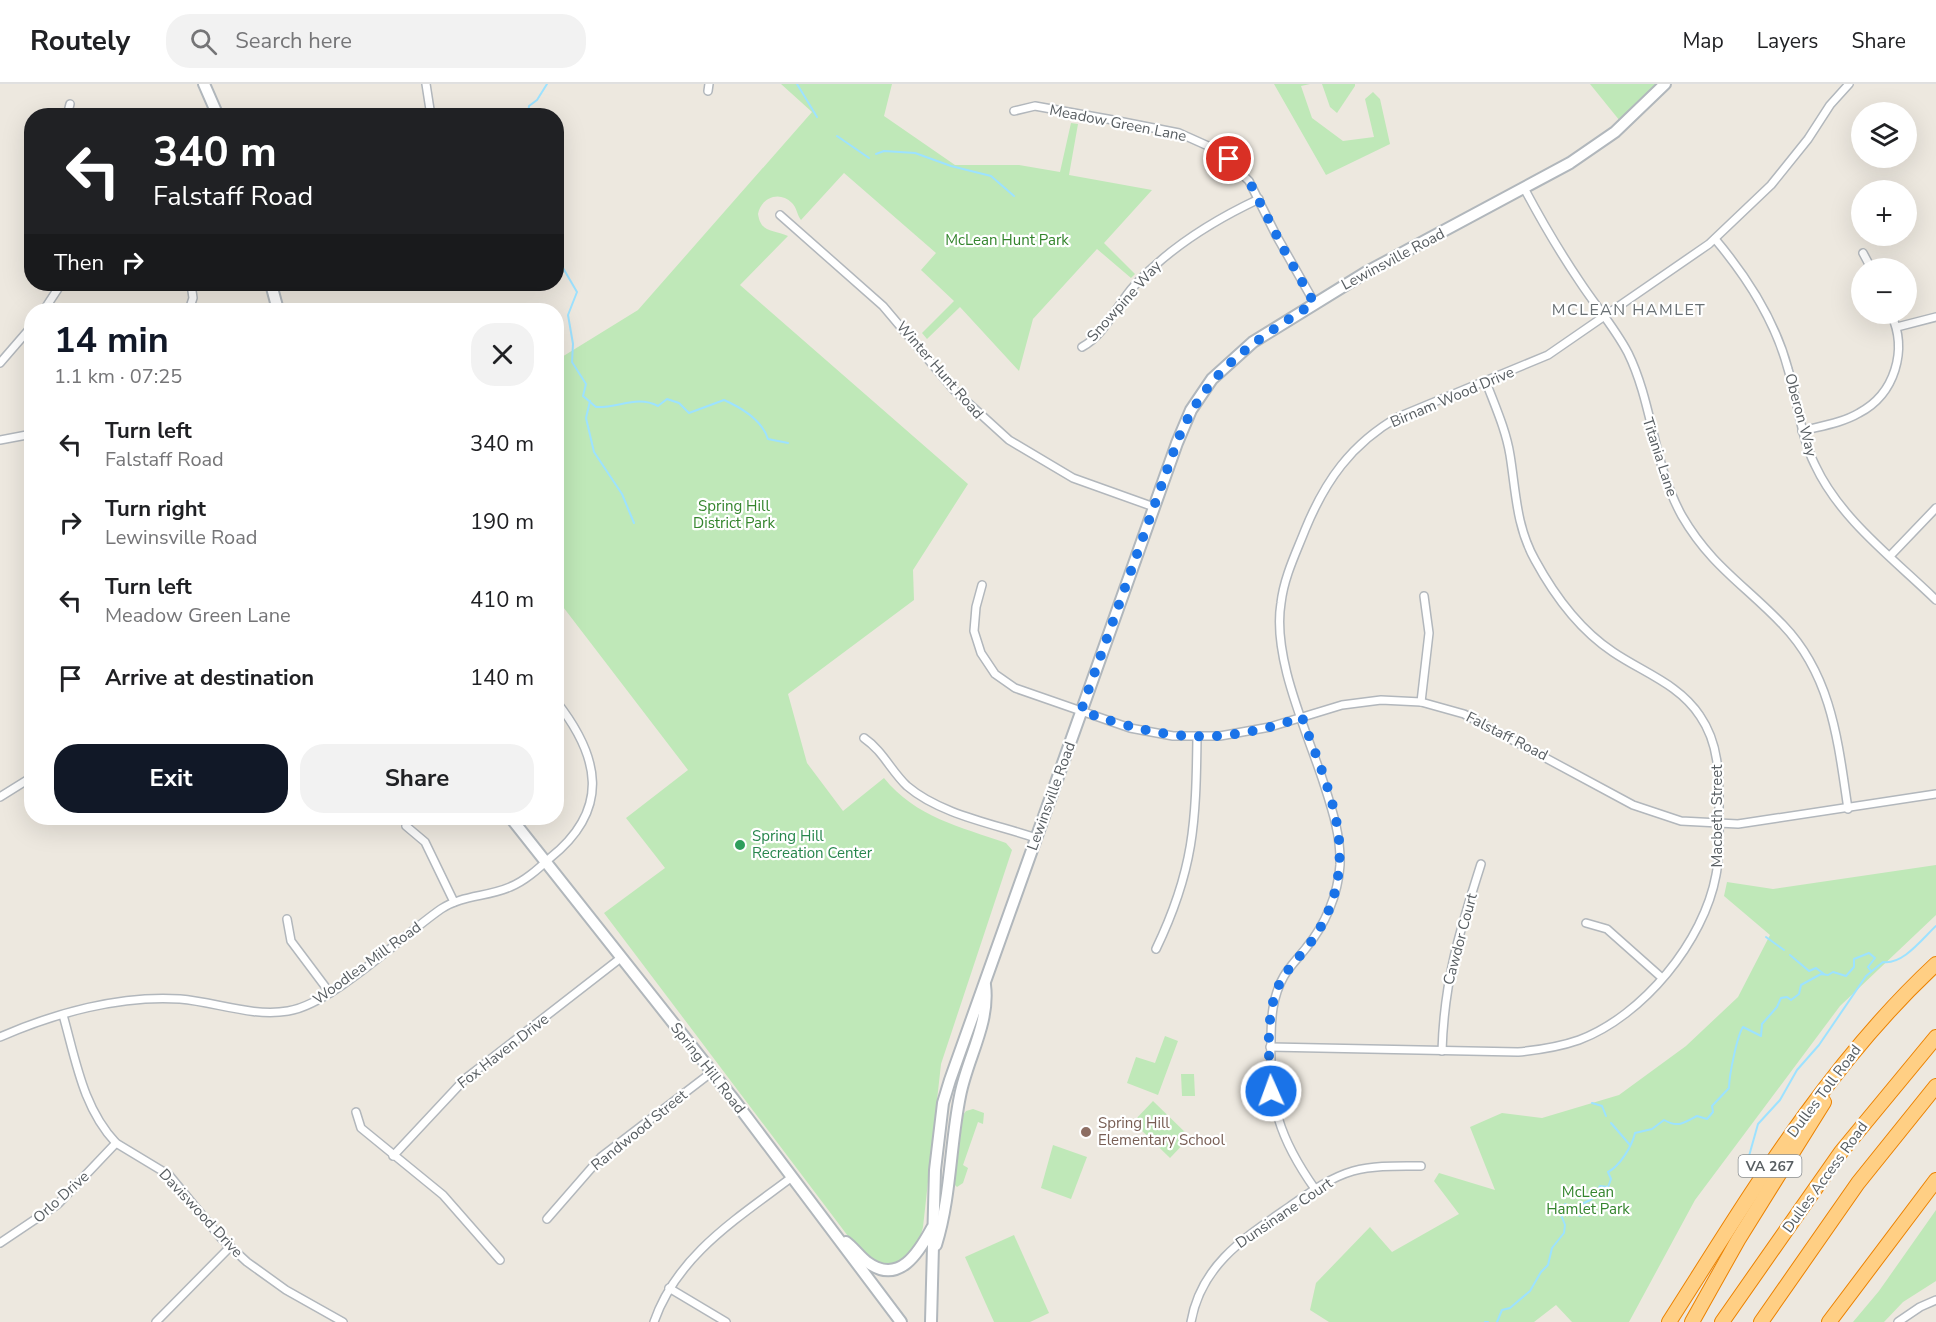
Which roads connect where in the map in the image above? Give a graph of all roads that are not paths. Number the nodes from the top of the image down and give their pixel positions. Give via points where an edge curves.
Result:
1 (204, 84) edge
2 (426, 84) edge
3 (1665, 84) edge
4 (1849, 84) edge
5 (70, 104) dead end
6 (69, 108) edge
7 (214, 108) edge
8 (430, 108) edge
9 (1014, 111) dead end
10 (1524, 188) junction
11 (1259, 199) junction
12 (780, 215) dead end
13 (1715, 239) junction
14 (1863, 253) dead end
15 (1866, 258) edge
16 (1314, 303) junction
17 (1936, 317) edge
18 (1604, 318) junction
19 (1896, 324) edge
20 (1897, 327) junction
21 (24, 335) edge
22 (1082, 347) dead end
23 (0, 363) edge
24 (1486, 382) junction
25 (1802, 431) junction
26 (24, 436) edge
27 (0, 440) edge
28 (1155, 507) junction
29 (1936, 508) edge
30 (1890, 556) junction
31 (982, 585) dead end
32 (1424, 596) dead end
33 (1936, 600) edge
34 (1421, 702) junction
35 (1081, 711) junction
36 (564, 712) edge
37 (1302, 717) junction
38 (1197, 737) junction
39 (864, 738) dead end
40 (24, 782) edge
41 (1936, 794) edge
42 (0, 797) edge
43 (1848, 809) junction
44 (517, 825) edge
45 (1719, 825) junction
46 (406, 826) dead end
47 (1036, 838) junction
48 (546, 862) junction
49 (1481, 864) dead end
50 (454, 902) junction
51 (287, 919) dead end
52 (1586, 923) dead end
53 (1156, 949) dead end
54 (622, 957) junction
55 (1936, 964) edge
56 (1661, 977) junction
57 (985, 985) junction
58 (330, 993) junction
59 (63, 1015) junction
60 (0, 1037) edge
61 (1936, 1037) edge
62 (1270, 1047) junction
63 (1442, 1051) junction
64 (1852, 1053) junction
65 (712, 1072) junction
66 (950, 1080) junction
67 (1936, 1086) edge
68 (960, 1096) junction
69 (356, 1112) dead end
70 (116, 1143) junction
71 (393, 1156) junction
72 (1421, 1166) dead end
73 (935, 1170) junction
74 (792, 1177) junction
75 (1936, 1180) edge
76 (948, 1190) junction
77 (1315, 1190) junction
78 (547, 1219) dead end
79 (932, 1227) junction
80 (832, 1232) junction
81 (0, 1243) edge
82 (230, 1247) junction
83 (934, 1251) junction
84 (500, 1260) dead end
85 (669, 1288) junction
86 (1936, 1300) edge
87 (156, 1322) edge
88 (343, 1322) edge
89 (654, 1322) edge
90 (726, 1322) edge
91 (901, 1322) edge
92 (932, 1322) edge
93 (1191, 1322) edge
94 (1669, 1322) edge
95 (1692, 1322) edge
96 (1722, 1322) edge
97 (1761, 1322) edge
98 (1829, 1322) edge
99 (1898, 1322) edge

1 - 7 main road
2 - 8 street
3 - 10 main road, Lewinsville Road via 1615,132
4 - 13 street, Birnam Wood Drive via 1771,185
5 - 6 street
9 - 11 street, Meadow Green Lane via 1035,106 1190,136 1229,159
10 - 16 main road, Lewinsville Road
10 - 18 street, Titania Lane via 1553,242
11 - 16 street, Meadow Green Lane
11 - 22 street, Snowpine Way via 1210,224 1168,253 1133,287 1096,337
12 - 28 street, Winter Hunt Road via 883,306 960,396 1009,440 1073,478
13 - 18 street, Birnam Wood Drive
13 - 25 street, Oberon Way via 1748,281 1770,319 1788,366
14 - 15 street
16 - 28 main road, Lewinsville Road via 1245,347 1212,379 1183,428
17 - 20 street
18 - 24 street, Birnam Wood Drive via 1548,355
18 - 43 street, Titania Lane via 1636,373 1663,475 1682,515 1724,572 1784,626 1818,675 1836,730
19 - 20 street
20 - 25 street via 1896,369 1876,400 1848,418
21 - 23 street
24 - 37 street, Birnam Wood Drive via 1382,427 1352,451 1321,493 1289,570 1280,604 1282,655
24 - 45 street, Macbeth Street via 1505,434 1518,517 1534,559 1584,628 1612,651 1673,688 1700,716 1717,758
25 - 30 street, Oberon Way via 1815,466 1835,499
26 - 27 street
28 - 35 main road, Lewinsville Road
29 - 30 street
30 - 33 street, Oberon Way
31 - 35 street, Falstaff Road via 974,631 987,664 1014,688
32 - 34 street via 1429,633
34 - 37 street, Falstaff Road via 1361,702
34 - 45 street, Falstaff Road via 1484,722 1644,810 1682,821
35 - 38 street, Falstaff Road via 1152,733
35 - 47 main road, Lewinsville Road
36 - 48 street, Woodlea Mill Road via 589,754 592,778 589,803 579,827
37 - 38 street, Falstaff Road via 1241,734
37 - 62 street, Birnam Wood Drive via 1336,822 1340,866 1328,913 1278,987 1271,1014
38 - 53 street via 1191,850 1177,902
39 - 47 street via 882,752 903,781 921,796
40 - 42 street
41 - 43 street, Falstaff Road
43 - 45 street, Falstaff Road
44 - 48 main road, Spring Hill Road
45 - 56 street, Macbeth Street via 1716,876 1706,912 1688,944
46 - 50 street via 425,842
47 - 57 main road, Lewinsville Road
48 - 50 street, Woodlea Mill Road via 513,886
48 - 54 main road, Spring Hill Road
49 - 63 street, Cawdor Court via 1450,964
50 - 58 street, Woodlea Mill Road
51 - 58 street via 291,941
52 - 56 street via 1607,929
54 - 65 main road, Spring Hill Road
54 - 71 street, Fox Haven Drive via 465,1080
55 - 64 highway, Dulles Toll Road / VA 267
56 - 63 street, Macbeth Street via 1627,1012 1573,1042 1518,1052
57 - 66 main road, Lewinsville Road
57 - 68 main road, Lewinsville Road via 988,1006
58 - 59 street, Woodlea Mill Road via 288,1011 260,1012 160,999 116,1002
59 - 60 street, Woodlea Mill Road
59 - 70 street, Daviswood Drive via 90,1108
61 - 96 highway, Dulles Access Road via 1835,1160
62 - 63 street, Macbeth Street
62 - 77 street, Birnam Wood Drive via 1271,1091 1279,1127 1294,1160
64 - 94 highway, Dulles Toll Road / VA 267 via 1800,1122
64 - 95 highway
65 - 74 main road, Spring Hill Road
65 - 78 street, Randwood Street via 601,1157
66 - 68 main road
66 - 73 main road, Lewinsville Road via 943,1103
67 - 97 highway, Dulles Access Road via 1858,1183
68 - 76 main road, Lewinsville Road
69 - 71 street via 361,1128
70 - 81 street, Orlo Drive via 58,1204
70 - 82 street, Daviswood Drive via 169,1175
71 - 84 street via 443,1195
72 - 77 street, Dunsinane Court via 1369,1167 1335,1178
73 - 76 main road via 939,1182
73 - 79 main road, Lewinsville Road
74 - 80 main road, Spring Hill Road
74 - 85 street via 699,1251
75 - 98 highway
76 - 83 main road, Lewinsville Road
77 - 93 street, Dunsinane Court via 1228,1251 1203,1284
79 - 80 main road via 915,1257 893,1270 866,1262
79 - 83 main road, Lewinsville Road
80 - 91 main road, Spring Hill Road
82 - 87 street
82 - 88 street, Daviswood Drive via 265,1277
83 - 92 main road, Lewinsville Road
85 - 89 street
85 - 90 street
86 - 99 street

